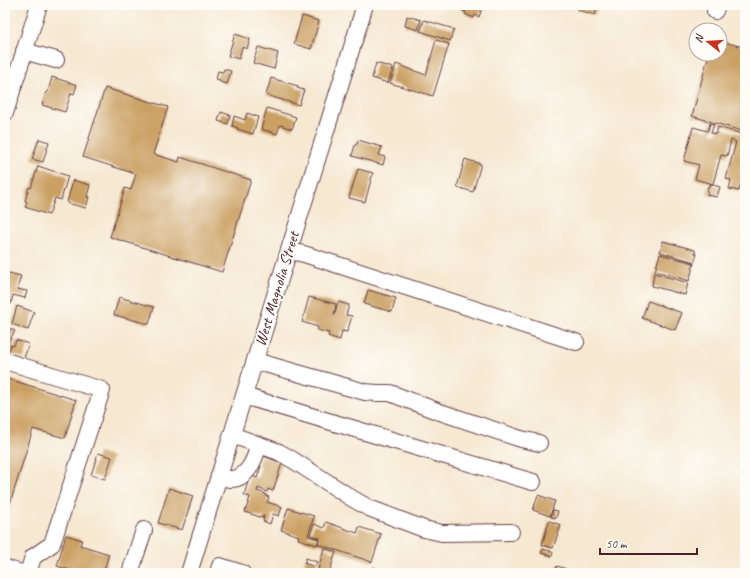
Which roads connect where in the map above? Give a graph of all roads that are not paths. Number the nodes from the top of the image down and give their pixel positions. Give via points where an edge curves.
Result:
1 (39, 5) edge
2 (365, 5) edge
3 (24, 51) junction
4 (56, 60) dead end
5 (5, 113) edge
6 (289, 251) junction
7 (576, 342) dead end
8 (5, 361) edge
9 (254, 361) junction
10 (244, 396) junction
11 (232, 435) junction
12 (539, 443) dead end
13 (259, 445) junction
14 (219, 476) junction
15 (533, 482) dead end
16 (144, 530) dead end
17 (511, 532) dead end
18 (5, 568) edge
19 (21, 573) edge
20 (28, 573) edge
21 (130, 573) edge
22 (189, 573) edge
23 (218, 573) edge
24 (242, 573) edge

1 - 3 street
2 - 6 street, West Magnolia Street
3 - 4 street
3 - 5 street
6 - 7 street
6 - 9 street, West Magnolia Street
8 - 20 street via 102,390 52,544 33,557
9 - 10 street, West Magnolia Street
9 - 12 street via 365,392 390,392 437,411
10 - 11 street, West Magnolia Street
10 - 15 street
11 - 13 street
11 - 14 street, West Magnolia Street
13 - 14 street via 256,456 245,473 232,479
13 - 17 street via 294,460 353,500 424,529 442,533
14 - 22 street, West Magnolia Street
16 - 21 street
18 - 19 street
23 - 24 street via 220,566

